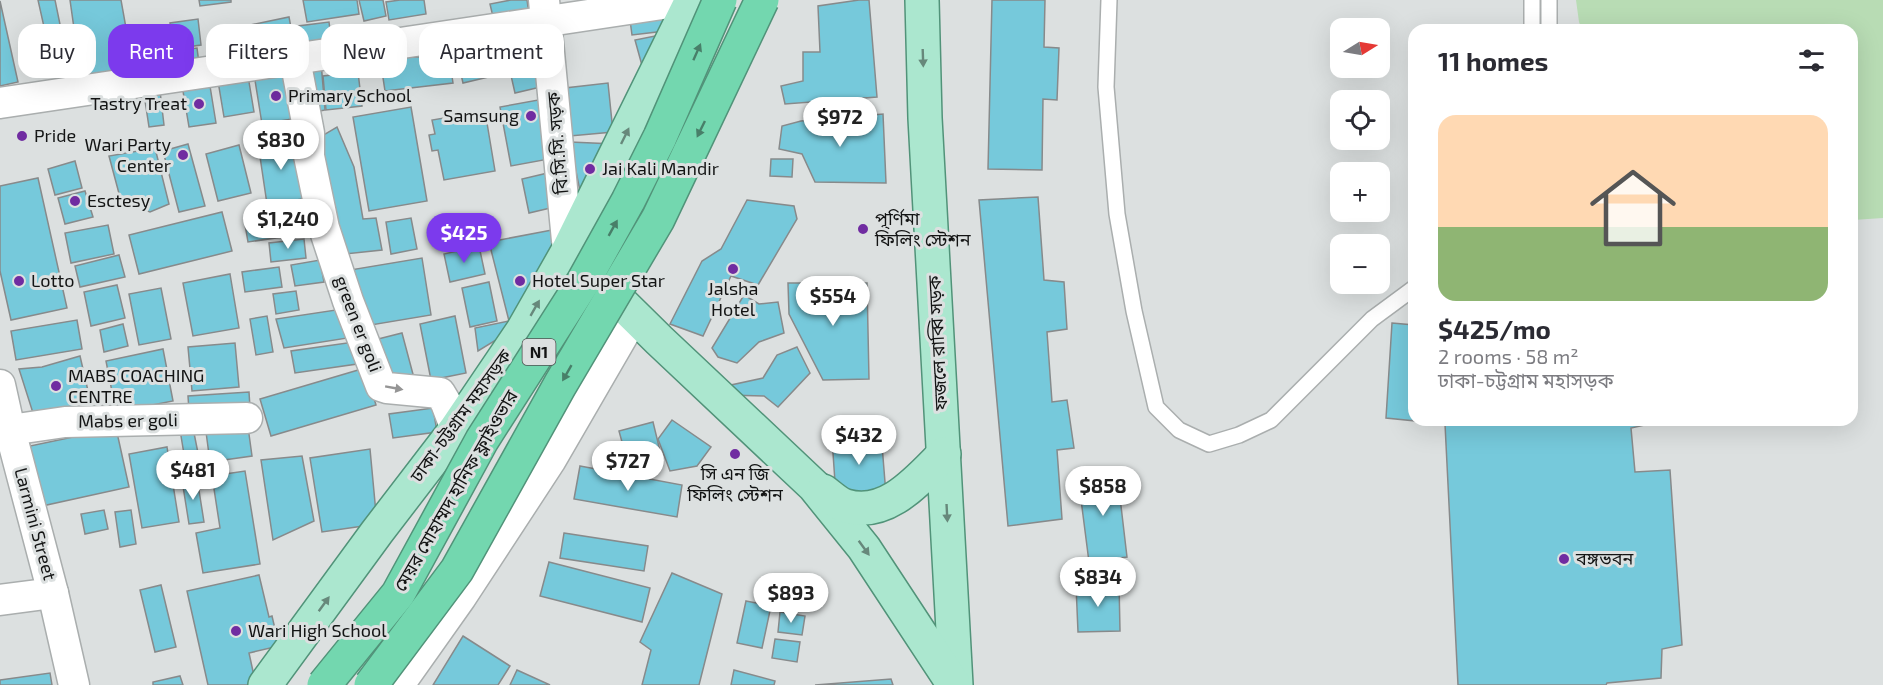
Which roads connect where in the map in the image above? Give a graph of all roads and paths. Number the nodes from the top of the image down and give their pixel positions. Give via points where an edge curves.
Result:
1 (691, 0) edge
2 (720, 0) edge
3 (762, 0) edge
4 (922, 0) edge
5 (1109, 0) edge
6 (1532, 0) edge
7 (1549, 0) edge
8 (545, 11) edge
9 (1532, 24) edge
10 (1549, 24) edge
11 (309, 56) edge
12 (206, 72) edge
13 (299, 78) edge
14 (0, 103) edge
15 (568, 251) junction
16 (1408, 292) edge
17 (633, 315) junction
18 (0, 385) edge
19 (247, 418) dead end
20 (456, 429) junction
21 (10, 430) junction
22 (944, 454) junction
23 (814, 486) junction
24 (53, 593) junction
25 (0, 600) edge
26 (74, 685) edge
27 (265, 685) edge
28 (324, 685) edge
29 (371, 685) edge
30 (397, 685) edge
31 (955, 685) edge

1 - 8 street
15 -> 1 main road, ঢাকা-চট্টগ্রাম মহাসড়ক
28 -> 2 highway, মেয়র মোহাম্মদ হানিফ ফ্লাইওভার / N1, bridge via 398,594 482,440 583,282 639,180
3 -> 29 highway, মেয়র মোহাম্মদ হানিফ ফ্লাইওভার / N1, bridge via 658,219 457,570
4 -> 22 main road, ফজলে রাব্বি সড়ক
5 - 16 lane via 1106,87 1117,214 1156,407 1179,430 1209,444 1271,420 1372,319
6 - 9 lane
7 - 10 lane
8 - 11 street
8 - 15 street, বি.সি.সি. সড়ক
12 - 14 street
13 -> 20 street, green er goli via 324,228 381,386 440,393
15 - 17 main road
20 -> 15 main road, ঢাকা-চট্টগ্রাম মহাসড়ক via 523,330
17 - 23 main road
17 - 30 street via 549,460
18 - 21 street, Larmini Street
19 - 21 street, Mabs er goli via 65,422
27 -> 20 main road, ঢাকা-চট্টগ্রাম মহাসড়ক
21 - 24 street, Larmini Street
22 - 23 main road via 917,481 880,506 844,506
22 -> 31 main road, ফজলে রাব্বি সড়ক
23 -> 31 main road via 864,548
24 - 25 street, Larmini Street
24 - 26 street, Larmini Street

